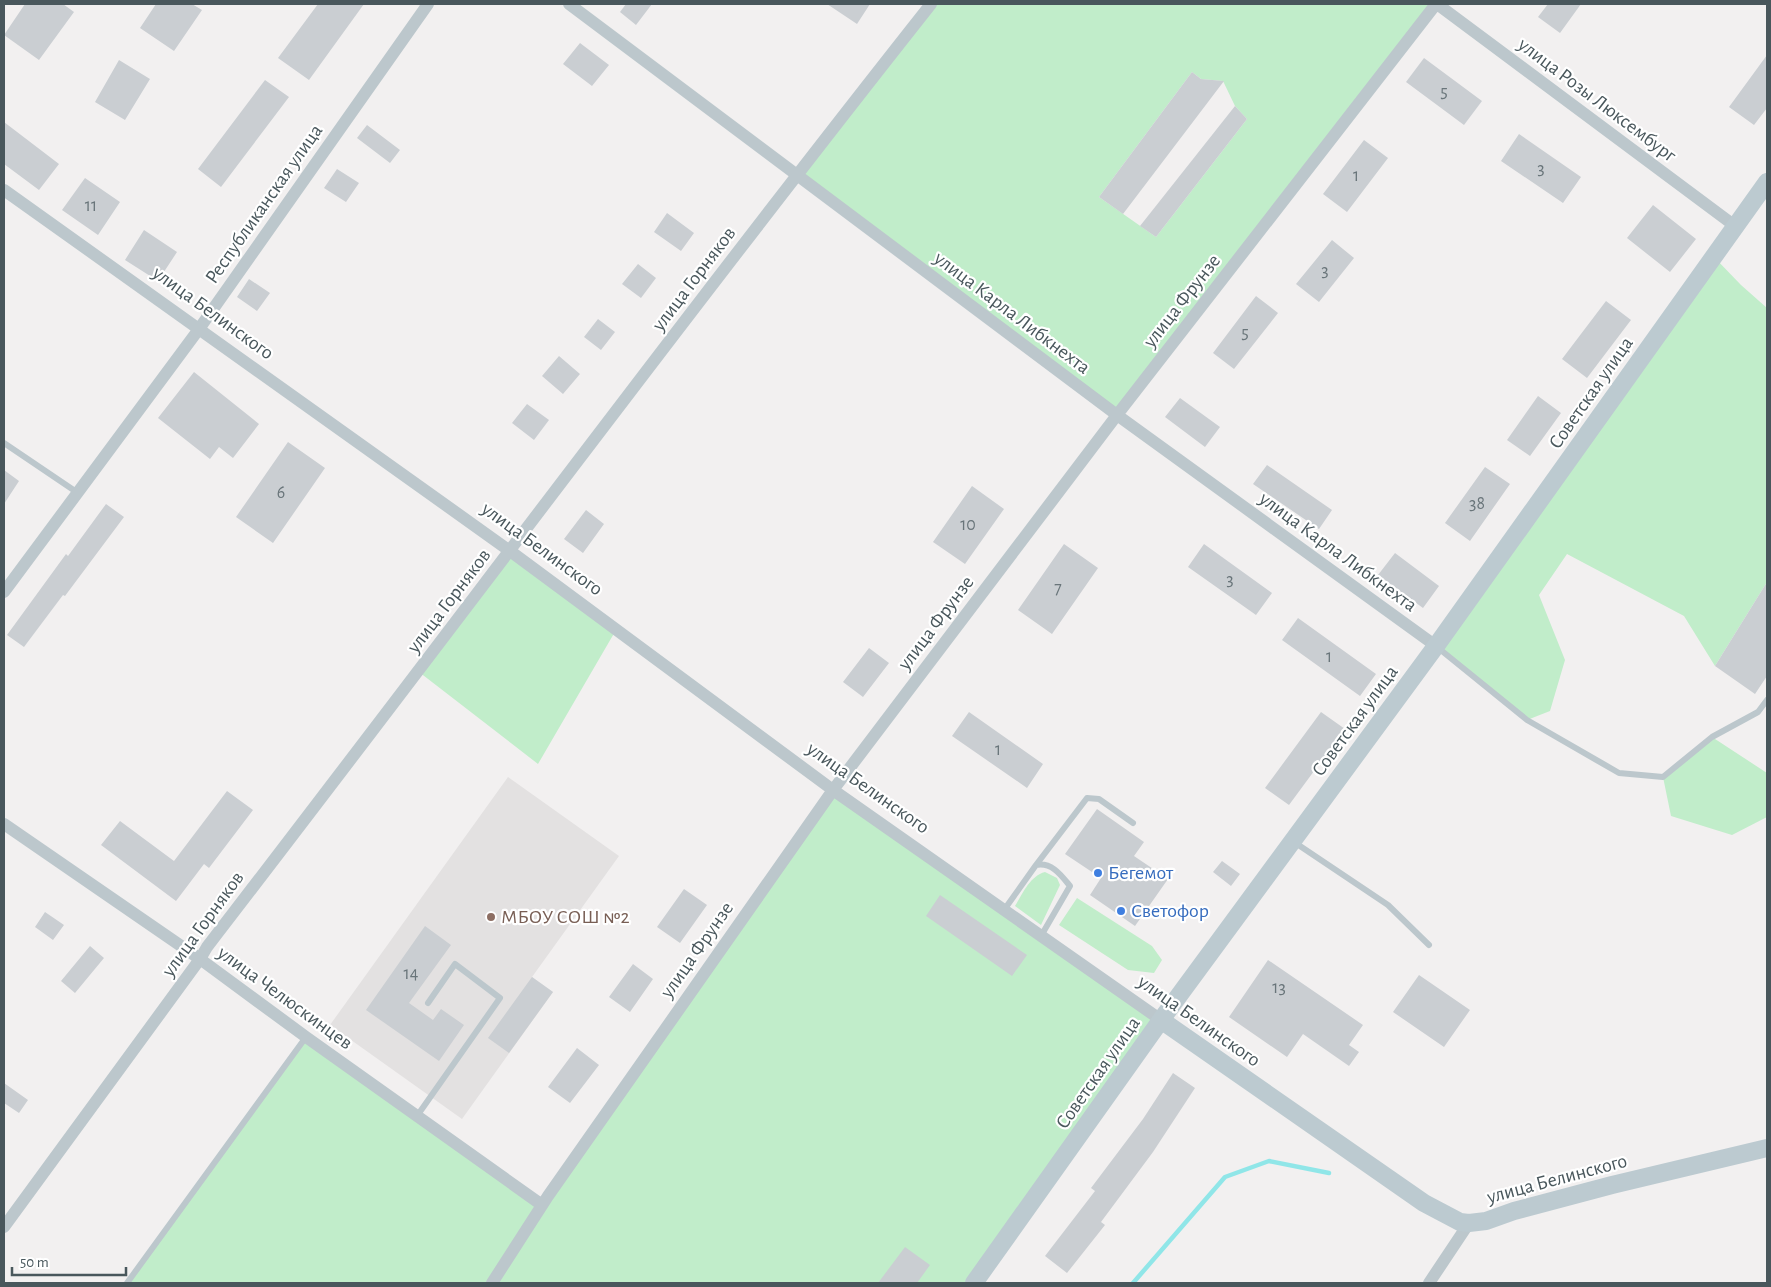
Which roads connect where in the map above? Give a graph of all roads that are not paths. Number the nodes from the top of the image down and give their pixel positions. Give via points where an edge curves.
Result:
1 (428, 4) edge
2 (569, 4) edge
3 (931, 4) edge
4 (1437, 4) edge
5 (796, 175) junction
6 (1767, 182) edge
7 (4, 190) edge
8 (1735, 226) junction
9 (199, 329) junction
10 (1117, 415) junction
11 (4, 443) edge
12 (78, 493) junction
13 (510, 551) junction
14 (4, 592) edge
15 (1436, 646) junction
16 (1767, 700) edge
17 (833, 790) junction
18 (1133, 823) dead end
19 (4, 824) edge
20 (1293, 841) junction
21 (1036, 865) junction
22 (1004, 910) junction
23 (1041, 936) junction
24 (1429, 944) dead end
25 (200, 959) junction
26 (428, 1003) dead end
27 (1161, 1020) junction
28 (306, 1037) junction
29 (417, 1116) junction
30 (1767, 1148) edge
31 (542, 1205) junction
32 (1469, 1223) junction
33 (4, 1227) edge
34 (127, 1283) edge
35 (492, 1283) edge
36 (974, 1283) edge
37 (1429, 1283) edge

1 - 9 street, Республиканская улица
2 - 5 street, улица Карла Либкнехта
3 - 5 street, улица Горняков
4 - 8 street, улица Розы Люксембург
4 - 10 street, улица Фрунзе
5 - 10 street, улица Карла Либкнехта
5 - 13 street, улица Горняков
6 - 8 street, Советская улица
7 - 9 street, улица Белинского
8 - 15 street, Советская улица
9 - 12 street, Республиканская улица
9 - 13 street, улица Белинского
10 - 15 street, улица Карла Либкнехта
10 - 17 street, улица Фрунзе
11 - 12 lane
12 - 14 street, Республиканская улица
13 - 17 street, улица Белинского
13 - 25 street, улица Горняков
15 - 16 lane via 1527,720 1619,774 1663,777 1712,737 1758,712
15 - 20 street, Советская улица
17 - 22 street, улица Белинского
17 - 31 street, улица Фрунзе
18 - 21 lane via 1099,799 1087,798
19 - 25 street, улица Челюскинцев
20 - 24 lane via 1388,905
20 - 27 street, Советская улица
21 - 22 lane
21 - 23 lane via 1044,864 1055,869 1070,886
22 - 23 street, улица Белинского
23 - 27 street, улица Белинского
25 - 28 street, улица Челюскинцев
25 - 33 street, улица Горняков
26 - 29 lane via 454,964 500,998
27 - 32 street, улица Белинского via 1424,1203 1460,1222
27 - 36 street, Советская улица
28 - 29 street, улица Челюскинцев
28 - 34 lane
29 - 31 street, улица Челюскинцев
30 - 32 street, улица Белинского
31 - 35 street, улица Фрунзе
32 - 37 street

